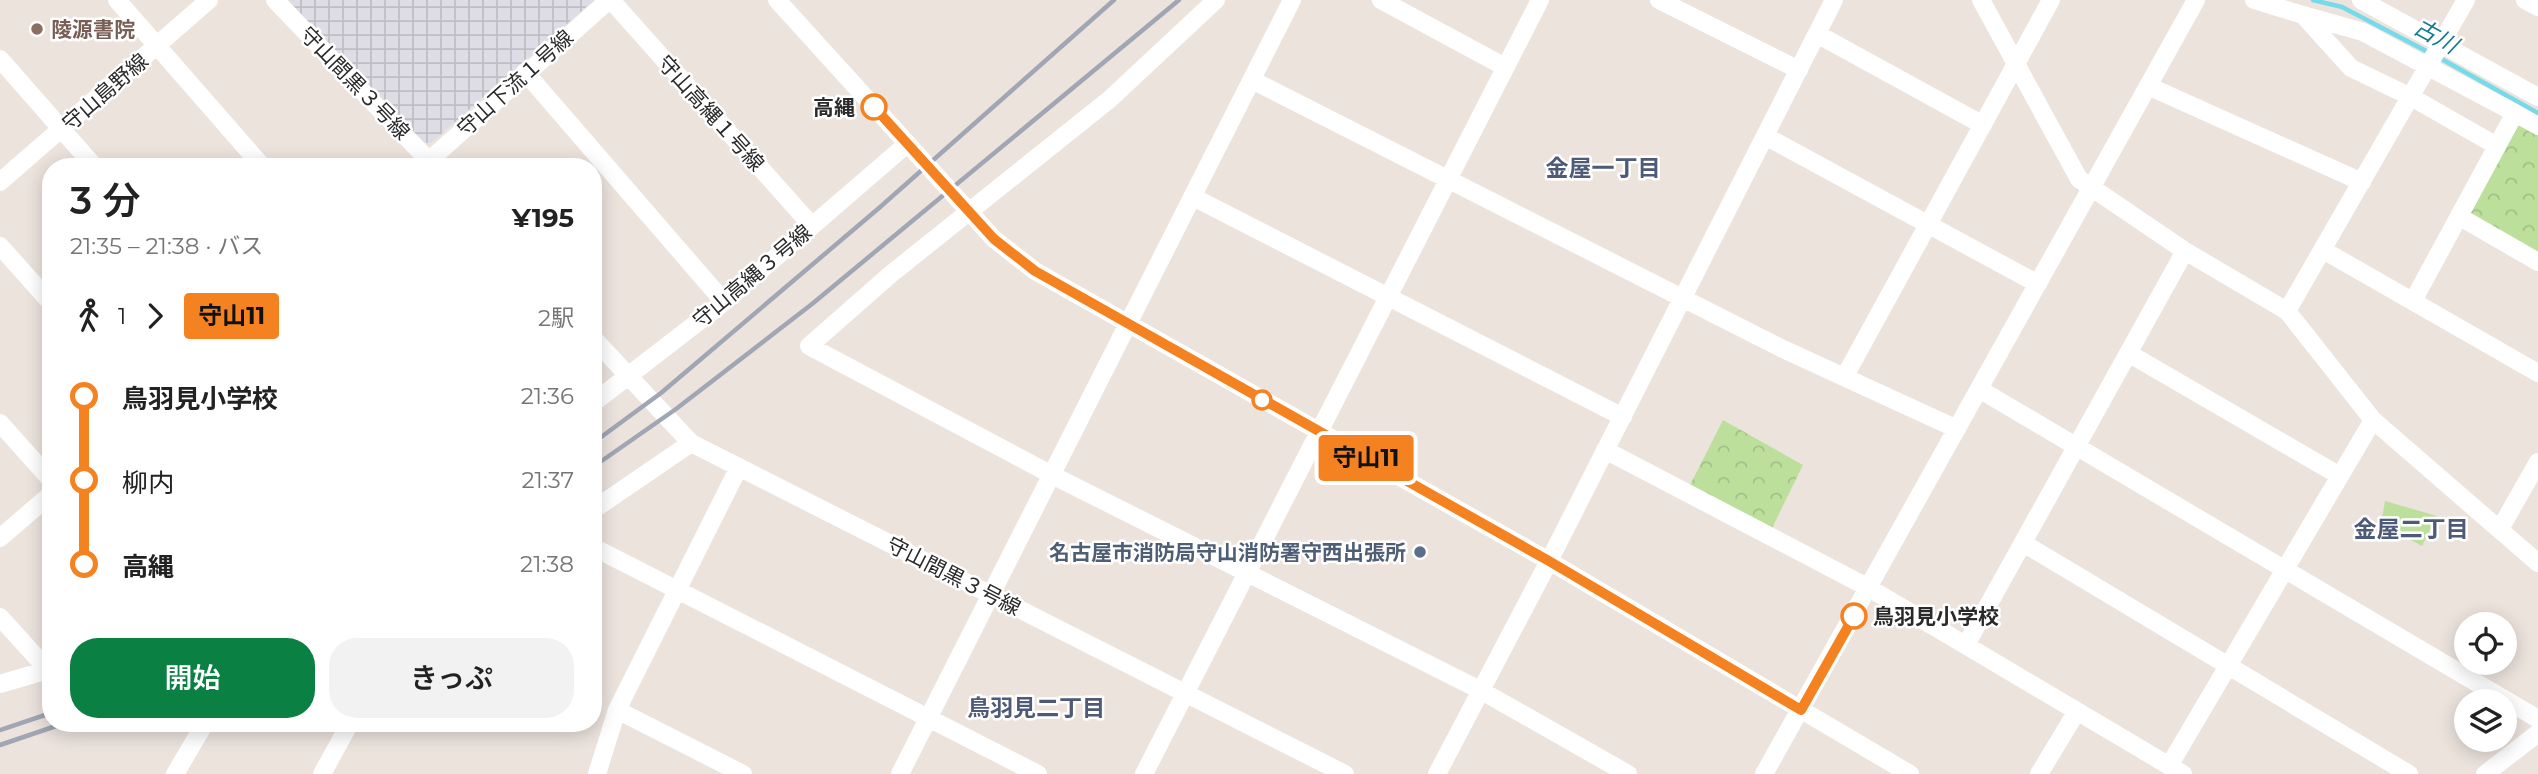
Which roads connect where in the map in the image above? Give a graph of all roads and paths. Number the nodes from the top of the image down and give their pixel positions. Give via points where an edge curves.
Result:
1 (117, 0) edge
2 (209, 0) edge
3 (275, 0) edge
4 (610, 0) edge
5 (777, 0) edge
6 (1216, 0) edge
7 (1292, 0) edge
8 (1381, 0) edge
9 (1540, 0) edge
10 (1659, 0) edge
11 (1834, 0) edge
12 (1981, 0) edge
13 (2051, 0) edge
14 (2196, 0) edge
15 (2254, 0) edge
16 (2361, 0) edge
17 (2466, 0) edge
18 (2525, 0) edge
19 (2538, 7) edge
20 (2303, 15) junction
21 (1817, 34) junction
22 (2442, 43) junction
23 (158, 46) junction
24 (0, 59) edge
25 (2016, 63) junction
26 (2428, 67) junction
27 (1505, 68) junction
28 (1799, 70) junction
29 (524, 72) junction
30 (1252, 80) junction
31 (2148, 86) junction
32 (2411, 97) junction
33 (2538, 97) edge
34 (2515, 113) junction
35 (1983, 125) junction
36 (2538, 126) edge
37 (62, 130) junction
38 (1765, 136) junction
39 (907, 144) junction
40 (2497, 146) junction
41 (86, 158) edge
42 (255, 158) edge
43 (423, 158) edge
44 (435, 158) edge
45 (599, 158) edge
46 (602, 162) edge
47 (1449, 179) junction
48 (0, 182) edge
49 (2362, 182) junction
50 (2091, 189) junction
51 (1193, 197) junction
52 (970, 212) junction
53 (2460, 217) junction
54 (1930, 225) junction
55 (811, 226) junction
56 (0, 246) edge
57 (2323, 250) junction
58 (2185, 251) junction
59 (2538, 262) edge
60 (2038, 284) junction
61 (42, 293) edge
62 (1389, 297) junction
63 (1683, 298) junction
64 (2413, 301) junction
65 (724, 302) junction
66 (2287, 311) junction
67 (1128, 325) junction
68 (602, 348) edge
69 (2128, 353) junction
70 (2538, 373) edge
71 (1845, 376) junction
72 (629, 378) junction
73 (1979, 389) junction
74 (602, 397) edge
75 (1623, 416) junction
76 (2373, 419) junction
77 (0, 423) edge
78 (1957, 429) junction
79 (1320, 432) junction
80 (691, 443) junction
81 (2077, 446) junction
82 (1605, 450) junction
83 (2538, 462) edge
84 (739, 467) junction
85 (42, 470) edge
86 (1054, 475) junction
87 (2340, 476) junction
88 (42, 502) edge
89 (602, 504) edge
90 (2500, 529) junction
91 (0, 538) edge
92 (2023, 543) junction
93 (602, 552) edge
94 (1549, 561) junction
95 (2538, 563) edge
96 (2285, 569) junction
97 (1249, 574) junction
98 (1869, 588) junction
99 (677, 590) junction
100 (992, 595) junction
101 (0, 617) edge
102 (1966, 645) junction
103 (42, 662) edge
104 (2228, 666) junction
105 (42, 672) edge
106 (0, 684) edge
107 (1480, 690) junction
108 (1187, 695) junction
109 (617, 710) junction
110 (1801, 710) junction
111 (2077, 711) junction
112 (929, 718) junction
113 (2538, 719) edge
114 (201, 732) edge
115 (345, 732) edge
116 (2538, 733) edge
117 (2176, 770) edge
118 (181, 772) edge
119 (322, 774) edge
120 (597, 774) edge
121 (743, 774) edge
122 (900, 774) edge
123 (1038, 774) edge
124 (1144, 774) edge
125 (1345, 774) edge
126 (1437, 774) edge
127 (1628, 774) edge
128 (1764, 774) edge
129 (1910, 774) edge
130 (2039, 774) edge
131 (2409, 774) edge
132 (2485, 774) edge

1 - 23 street
2 - 23 street, 守山島野線
3 - 43 street, 守山間黒３号線
4 - 29 street, 守山下流１号線
4 - 55 street, 守山高縄１号線
5 - 39 street
6 - 52 street via 1110,99
7 - 30 street
8 - 27 street
9 - 27 street
10 - 28 street
11 - 21 street
12 - 25 street
13 - 25 street
14 - 31 street
15 - 20 street
16 - 22 street
17 - 22 street
18 - 19 street
20 - 26 street via 2363,33
20 - 32 street via 2351,68
21 - 28 street
21 - 35 street
22 - 26 street
22 - 33 street
23 - 37 street, 守山島野線
23 - 42 street
24 - 37 street
25 - 35 street
25 - 50 street via 2079,179
26 - 32 street
26 - 34 street
27 - 47 street
28 - 38 street
29 - 44 street, 守山下流１号線
29 - 45 street
30 - 47 street
30 - 51 street
31 - 49 street
31 - 50 street
32 - 40 street
32 - 49 street
34 - 36 street
34 - 40 street
35 - 54 street
37 - 41 street
37 - 48 street, 守山島野線
38 - 54 street
38 - 63 street
39 - 52 street
39 - 55 street, 守山高縄３号線
40 - 53 street
46 - 65 street
47 - 62 street
47 - 63 street
49 - 57 street
50 - 58 street
50 - 60 street
51 - 62 street
51 - 67 street
52 - 67 street via 994,239 1035,271
52 - 86 street via 809,346
53 - 59 street
53 - 64 street
54 - 60 street
54 - 71 street
55 - 65 street, 守山高縄３号線
56 - 61 street
57 - 64 street
57 - 66 street
58 - 66 street
58 - 69 street
60 - 73 street
62 - 75 street
62 - 79 street
63 - 71 street
63 - 75 street
64 - 70 street
65 - 72 street, 守山高縄３号線
66 - 76 street
67 - 79 street
67 - 86 street
68 - 72 street, 守山間黒３号線
69 - 81 street
69 - 87 street
71 - 78 street
72 - 74 street, 守山高縄３号線
72 - 80 street, 守山間黒３号線
73 - 78 street
73 - 81 street
75 - 82 street
76 - 87 street
76 - 90 street
77 - 85 street
78 - 98 street
79 - 94 street
79 - 97 street
80 - 84 street, 守山間黒３号線
80 - 89 street
81 - 92 street
81 - 96 street
82 - 94 street
82 - 98 street
83 - 90 street
84 - 99 street
84 - 100 street, 守山間黒３号線
86 - 97 street
86 - 100 street
87 - 96 street
88 - 91 street
90 - 95 street
92 - 102 street
92 - 104 street
93 - 99 street
94 - 107 street
94 - 110 street
96 - 104 street
96 - 113 street
97 - 107 street
97 - 108 street
98 - 102 street
98 - 110 street
99 - 109 street
99 - 112 street
100 - 108 street, 守山間黒３号線
100 - 112 street
101 - 103 street
102 - 111 street
104 - 117 street
104 - 131 street
105 - 106 street
107 - 126 street
107 - 127 street
108 - 124 street
108 - 125 street, 守山間黒３号線
109 - 120 street
109 - 121 street
110 - 128 street
110 - 129 street
111 - 117 street
111 - 130 street
112 - 122 street
112 - 123 street
114 - 118 street
115 - 119 street
116 - 132 street

